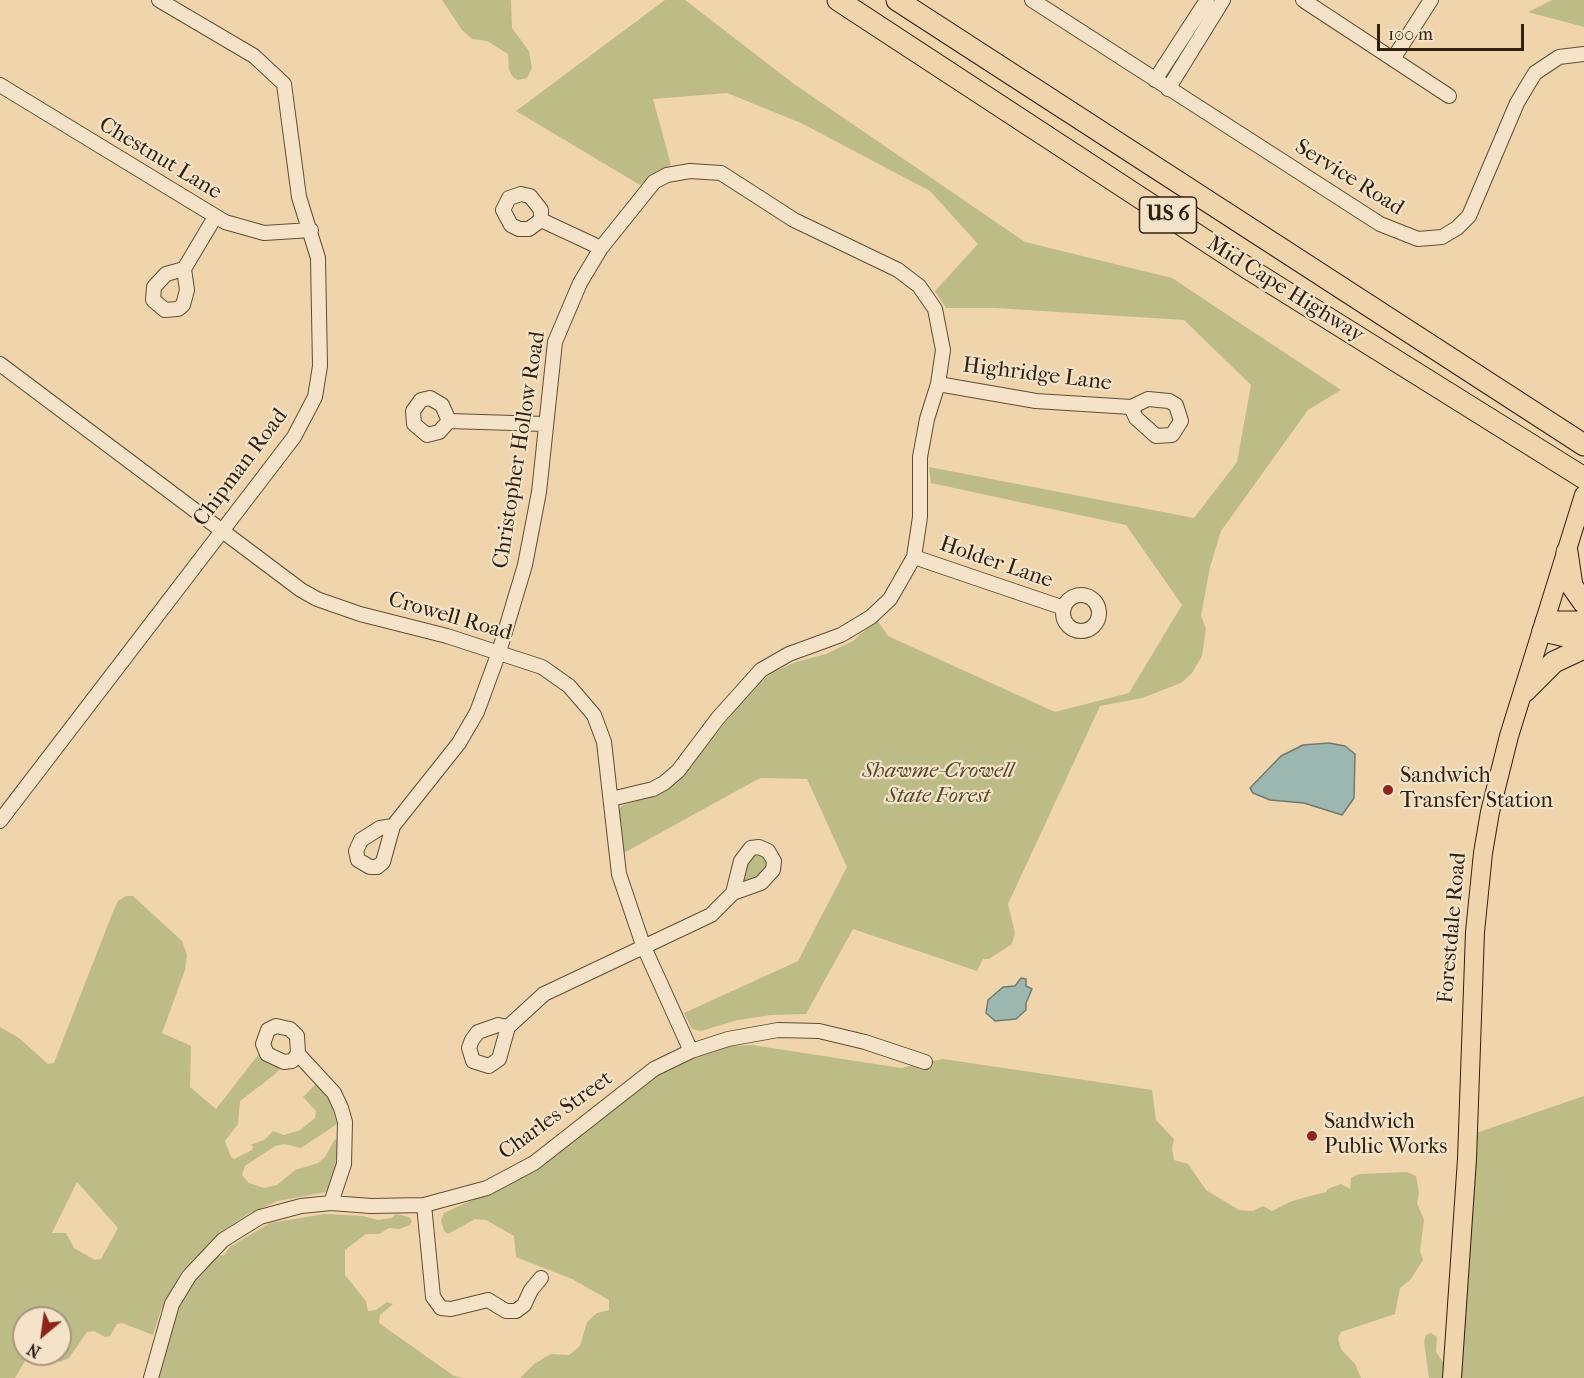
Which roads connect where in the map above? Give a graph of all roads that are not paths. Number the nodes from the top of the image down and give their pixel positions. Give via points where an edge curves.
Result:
1 (159, 0) edge
2 (838, 0) edge
3 (897, 0) edge
4 (1032, 0) edge
5 (1207, 0) edge
6 (1223, 0) edge
7 (1303, 0) edge
8 (1431, 0) edge
9 (1584, 54) edge
10 (1393, 59) junction
11 (1155, 80) junction
12 (0, 85) edge
13 (1168, 89) junction
14 (1449, 96) dead end
15 (215, 217) junction
16 (541, 220) dead end
17 (311, 230) junction
18 (601, 248) junction
19 (184, 269) dead end
20 (0, 364) edge
21 (938, 384) junction
22 (1131, 407) dead end
23 (449, 421) dead end
24 (545, 424) junction
25 (1584, 445) edge
26 (1584, 478) edge
27 (1584, 495) edge
28 (219, 531) junction
29 (1567, 552) junction
30 (914, 557) junction
31 (1584, 603) edge
32 (1064, 608) dead end
33 (1584, 622) edge
34 (1545, 626) junction
35 (1584, 640) edge
36 (1584, 648) edge
37 (499, 652) junction
38 (1525, 691) junction
39 (611, 799) junction
40 (0, 821) edge
41 (393, 826) dead end
42 (733, 893) dead end
43 (643, 945) junction
44 (508, 1027) dead end
45 (691, 1051) junction
46 (298, 1054) dead end
47 (925, 1062) dead end
48 (331, 1203) junction
49 (423, 1205) junction
50 (541, 1278) dead end
51 (151, 1378) edge
52 (1452, 1378) edge

1 - 17 street, Chipman Road via 254,56 284,84 299,197
2 - 26 highway, Mid Cape Highway / US 6 via 1249,268
3 - 25 highway, Mid Cape Highway / US 6
4 - 11 street, Service Road
5 - 11 street
6 - 13 street
7 - 10 street
8 - 10 street
9 - 13 street, Service Road via 1559,57 1535,73 1517,103 1469,216 1450,233 1426,240 1380,224
10 - 14 street
11 - 13 street, Service Road
12 - 15 street, Chestnut Lane
15 - 17 street, Chestnut Lane via 264,232
15 - 19 street
16 - 18 street
17 - 28 street, Chipman Road via 320,278 320,366 315,397 294,436
18 - 21 street, Christopher Hollow Road via 654,182 690,171 721,173 794,220 887,264 920,286 941,327 943,350
18 - 24 street, Christopher Hollow Road via 580,284 555,342
20 - 28 street, Crowell Road
21 - 22 street, Highridge Lane via 1036,400
21 - 30 street, Christopher Hollow Road via 920,457 920,517
23 - 24 street
24 - 37 street, Christopher Hollow Road via 525,565
27 - 29 main road, Forestdale Road
28 - 37 street, Crowell Road via 317,599
28 - 40 street, Chipman Road
29 - 31 highway via 1572,586
29 - 34 main road, Forestdale Road
30 - 32 street, Holder Lane
30 - 39 street, Christopher Hollow Road via 890,599 871,617 841,635 789,654 761,670 678,771 653,789
33 - 34 highway
34 - 35 highway
34 - 38 main road, Forestdale Road
36 - 38 highway via 1554,662
37 - 39 street, Crowell Road via 542,667 584,700 604,742
37 - 41 street, Christopher Hollow Road via 469,729
38 - 52 main road, Forestdale Road via 1490,812 1480,875
39 - 43 street, Crowell Road via 619,874
42 - 43 street via 711,915
43 - 44 street via 544,994
43 - 45 street, Crowell Road
45 - 47 street, Charles Street via 756,1033 819,1031 865,1041
45 - 49 street, Charles Street via 639,1080 524,1170 487,1188
46 - 48 street via 334,1093 345,1122 344,1164
48 - 49 street, Charles Street
48 - 51 street, Charles Street via 260,1217 207,1254 172,1304
49 - 50 street via 433,1298 441,1308 488,1300 506,1311 516,1311

